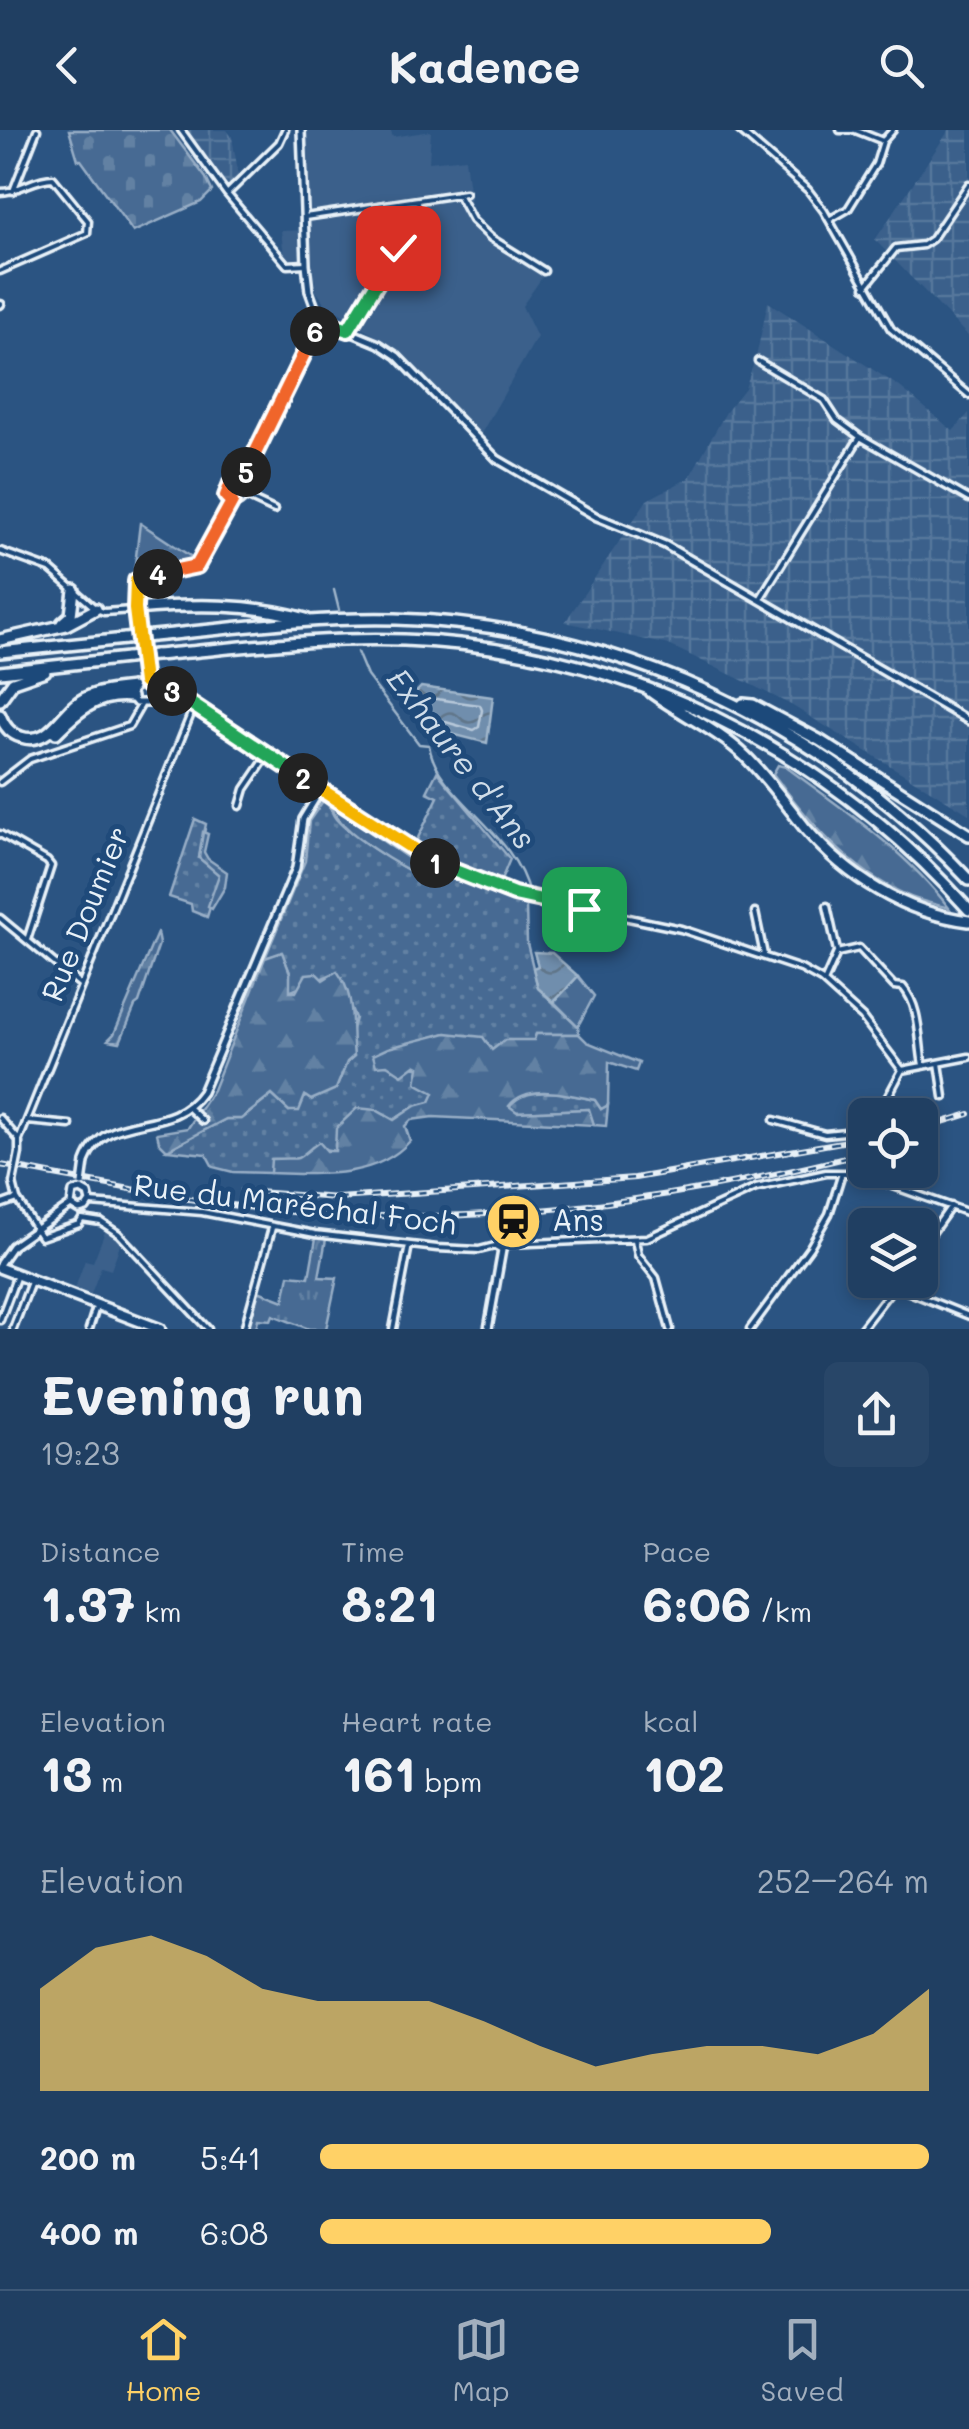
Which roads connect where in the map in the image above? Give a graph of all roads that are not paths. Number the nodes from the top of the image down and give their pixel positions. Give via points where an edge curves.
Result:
1 (37, 130) edge
2 (181, 130) edge
3 (285, 130) edge
4 (301, 130) edge
5 (739, 130) edge
6 (840, 130) edge
7 (854, 130) edge
8 (892, 130) edge
9 (883, 140) junction
10 (969, 184) edge
11 (13, 191) junction
12 (0, 192) edge
13 (466, 193) dead end
14 (228, 194) junction
15 (458, 194) junction
16 (418, 200) junction
17 (304, 217) junction
18 (829, 220) junction
19 (306, 264) junction
20 (0, 271) edge
21 (544, 271) dead end
22 (865, 286) junction
23 (317, 313) junction
24 (328, 323) junction
25 (316, 329) junction
26 (348, 330) junction
27 (758, 361) dead end
28 (969, 394) edge
29 (860, 437) junction
30 (240, 483) junction
31 (245, 497) junction
32 (969, 499) edge
33 (232, 502) junction
34 (274, 510) dead end
35 (0, 551) edge
36 (74, 590) junction
37 (760, 599) junction
38 (96, 609) junction
39 (135, 609) junction
40 (313, 622) junction
41 (56, 626) junction
42 (0, 640) edge
43 (0, 652) edge
44 (56, 666) junction
45 (0, 672) edge
46 (144, 682) junction
47 (640, 684) junction
48 (153, 690) junction
49 (132, 692) junction
50 (0, 700) edge
51 (195, 704) junction
52 (736, 704) junction
53 (141, 705) junction
54 (0, 716) edge
55 (969, 721) edge
56 (0, 731) edge
57 (268, 755) junction
58 (0, 782) edge
59 (320, 791) junction
60 (240, 806) dead end
61 (0, 834) edge
62 (969, 835) edge
63 (969, 880) edge
64 (827, 906) dead end
65 (969, 910) edge
66 (755, 912) dead end
67 (0, 918) edge
68 (969, 921) edge
69 (27, 940) junction
70 (837, 953) junction
71 (764, 955) junction
72 (824, 982) junction
73 (82, 986) junction
74 (969, 1057) edge
75 (939, 1064) junction
76 (924, 1065) junction
77 (902, 1070) junction
78 (944, 1097) dead end
79 (887, 1098) edge
80 (189, 1108) junction
81 (0, 1118) edge
82 (774, 1120) dead end
83 (28, 1121) junction
84 (204, 1121) dead end
85 (70, 1126) dead end
86 (848, 1132) edge
87 (19, 1140) junction
88 (842, 1173) junction
89 (848, 1174) edge
90 (81, 1187) junction
91 (899, 1188) edge
92 (16, 1199) junction
93 (90, 1202) junction
94 (0, 1205) edge
95 (71, 1205) junction
96 (951, 1206) junction
97 (81, 1210) junction
98 (969, 1213) edge
99 (82, 1220) junction
100 (938, 1224) edge
101 (272, 1227) junction
102 (35, 1229) junction
103 (635, 1240) junction
104 (409, 1245) junction
105 (501, 1247) junction
106 (0, 1265) edge
107 (16, 1275) junction
108 (32, 1280) junction
109 (885, 1298) edge
110 (918, 1298) edge
111 (96, 1306) junction
112 (969, 1316) edge
113 (0, 1320) edge
114 (13, 1329) edge
115 (88, 1329) edge
116 (148, 1329) edge
117 (160, 1329) edge
118 (208, 1329) edge
119 (244, 1329) edge
120 (393, 1329) edge
121 (488, 1329) edge
122 (670, 1329) edge
123 (750, 1329) edge
124 (861, 1329) edge

1 - 11 street
2 - 14 street
3 - 14 street
4 - 17 street
5 - 18 street via 808,190
6 - 7 street
7 - 9 street
8 - 9 street
9 - 18 street via 848,209
10 - 22 street via 932,239 896,248
11 - 12 street
11 - 20 street via 53,178 88,221 87,232
13 - 15 street
14 - 19 street via 287,264
15 - 16 street
15 - 21 street via 491,238
16 - 17 street
16 - 26 street via 419,214
17 - 19 street
18 - 22 street
19 - 23 street
22 - 28 street via 891,329
23 - 24 street
23 - 25 street via 311,322
24 - 25 street
24 - 26 street
25 - 30 street
26 - 37 street via 396,356 497,459
27 - 29 street via 824,400
29 - 32 street
29 - 37 street
30 - 31 street
30 - 33 street via 226,489
31 - 33 street
31 - 34 street
33 - 39 street via 197,566 136,581
35 - 36 street via 50,570
36 - 38 street
36 - 41 highway via 70,615
37 - 55 street
38 - 39 street
38 - 41 highway
39 - 40 highway via 209,604
39 - 46 street
40 - 43 highway, bridge
40 - 52 highway via 410,620 525,633 661,670
41 - 42 highway
44 - 45 highway
44 - 47 highway, bridge via 319,641 448,642 548,658
44 - 50 highway via 13,682
46 - 48 street
46 - 49 street
47 - 65 highway via 798,761 874,816
47 - 68 highway via 727,740 850,871 906,904
48 - 51 street via 167,688
48 - 53 street via 152,700
49 - 53 street
49 - 54 highway via 81,699 38,738 11,733
49 - 56 highway via 95,701 38,744
51 - 57 street
51 - 73 street, Rue Doumier
52 - 62 highway via 779,718
52 - 63 highway via 874,791
53 - 58 street via 129,726 30,760
57 - 59 street
57 - 60 street
59 - 71 street via 424,860 514,894 681,929
59 - 80 street via 306,812 299,861 222,1050
61 - 69 street via 51,866
64 - 70 street
66 - 71 street
67 - 69 street
69 - 73 street
70 - 72 street
70 - 76 street via 859,948 909,994
71 - 72 street
72 - 77 street via 862,1017
73 - 83 street, Rue Doumier
74 - 75 street
75 - 76 street
75 - 78 street
76 - 77 street
77 - 79 street
80 - 84 street
80 - 90 street, bridge via 108,1132 85,1162
81 - 87 street
82 - 86 street via 825,1134
83 - 85 street
83 - 87 street, Rue Doumier
87 - 92 street, bridge
88 - 89 street, Rue du Maréchal Foch
88 - 103 street, Rue du Maréchal Foch via 756,1188
88 - 123 street via 830,1214
90 - 93 street, Rue du Maréchal Foch
90 - 95 street via 70,1196
91 - 96 street, Rue du Maréchal Foch
92 - 94 street
92 - 102 street
93 - 97 street, Rue du Maréchal Foch
93 - 101 street, Rue du Maréchal Foch via 202,1212
95 - 97 street
95 - 102 street
96 - 98 street, Rue du Maréchal Foch
96 - 100 street
97 - 99 street
99 - 102 street via 48,1236
99 - 118 street via 120,1234
101 - 104 street, Rue du Maréchal Foch
101 - 119 street
102 - 106 street
103 - 105 street, Rue du Maréchal Foch
103 - 122 street via 656,1278
104 - 105 street, Rue du Maréchal Foch
104 - 120 street
105 - 121 street
106 - 107 main road
107 - 108 main road
107 - 113 street
108 - 111 main road
108 - 114 street
109 - 124 street
110 - 112 street
111 - 115 street
111 - 116 main road
111 - 117 main road

